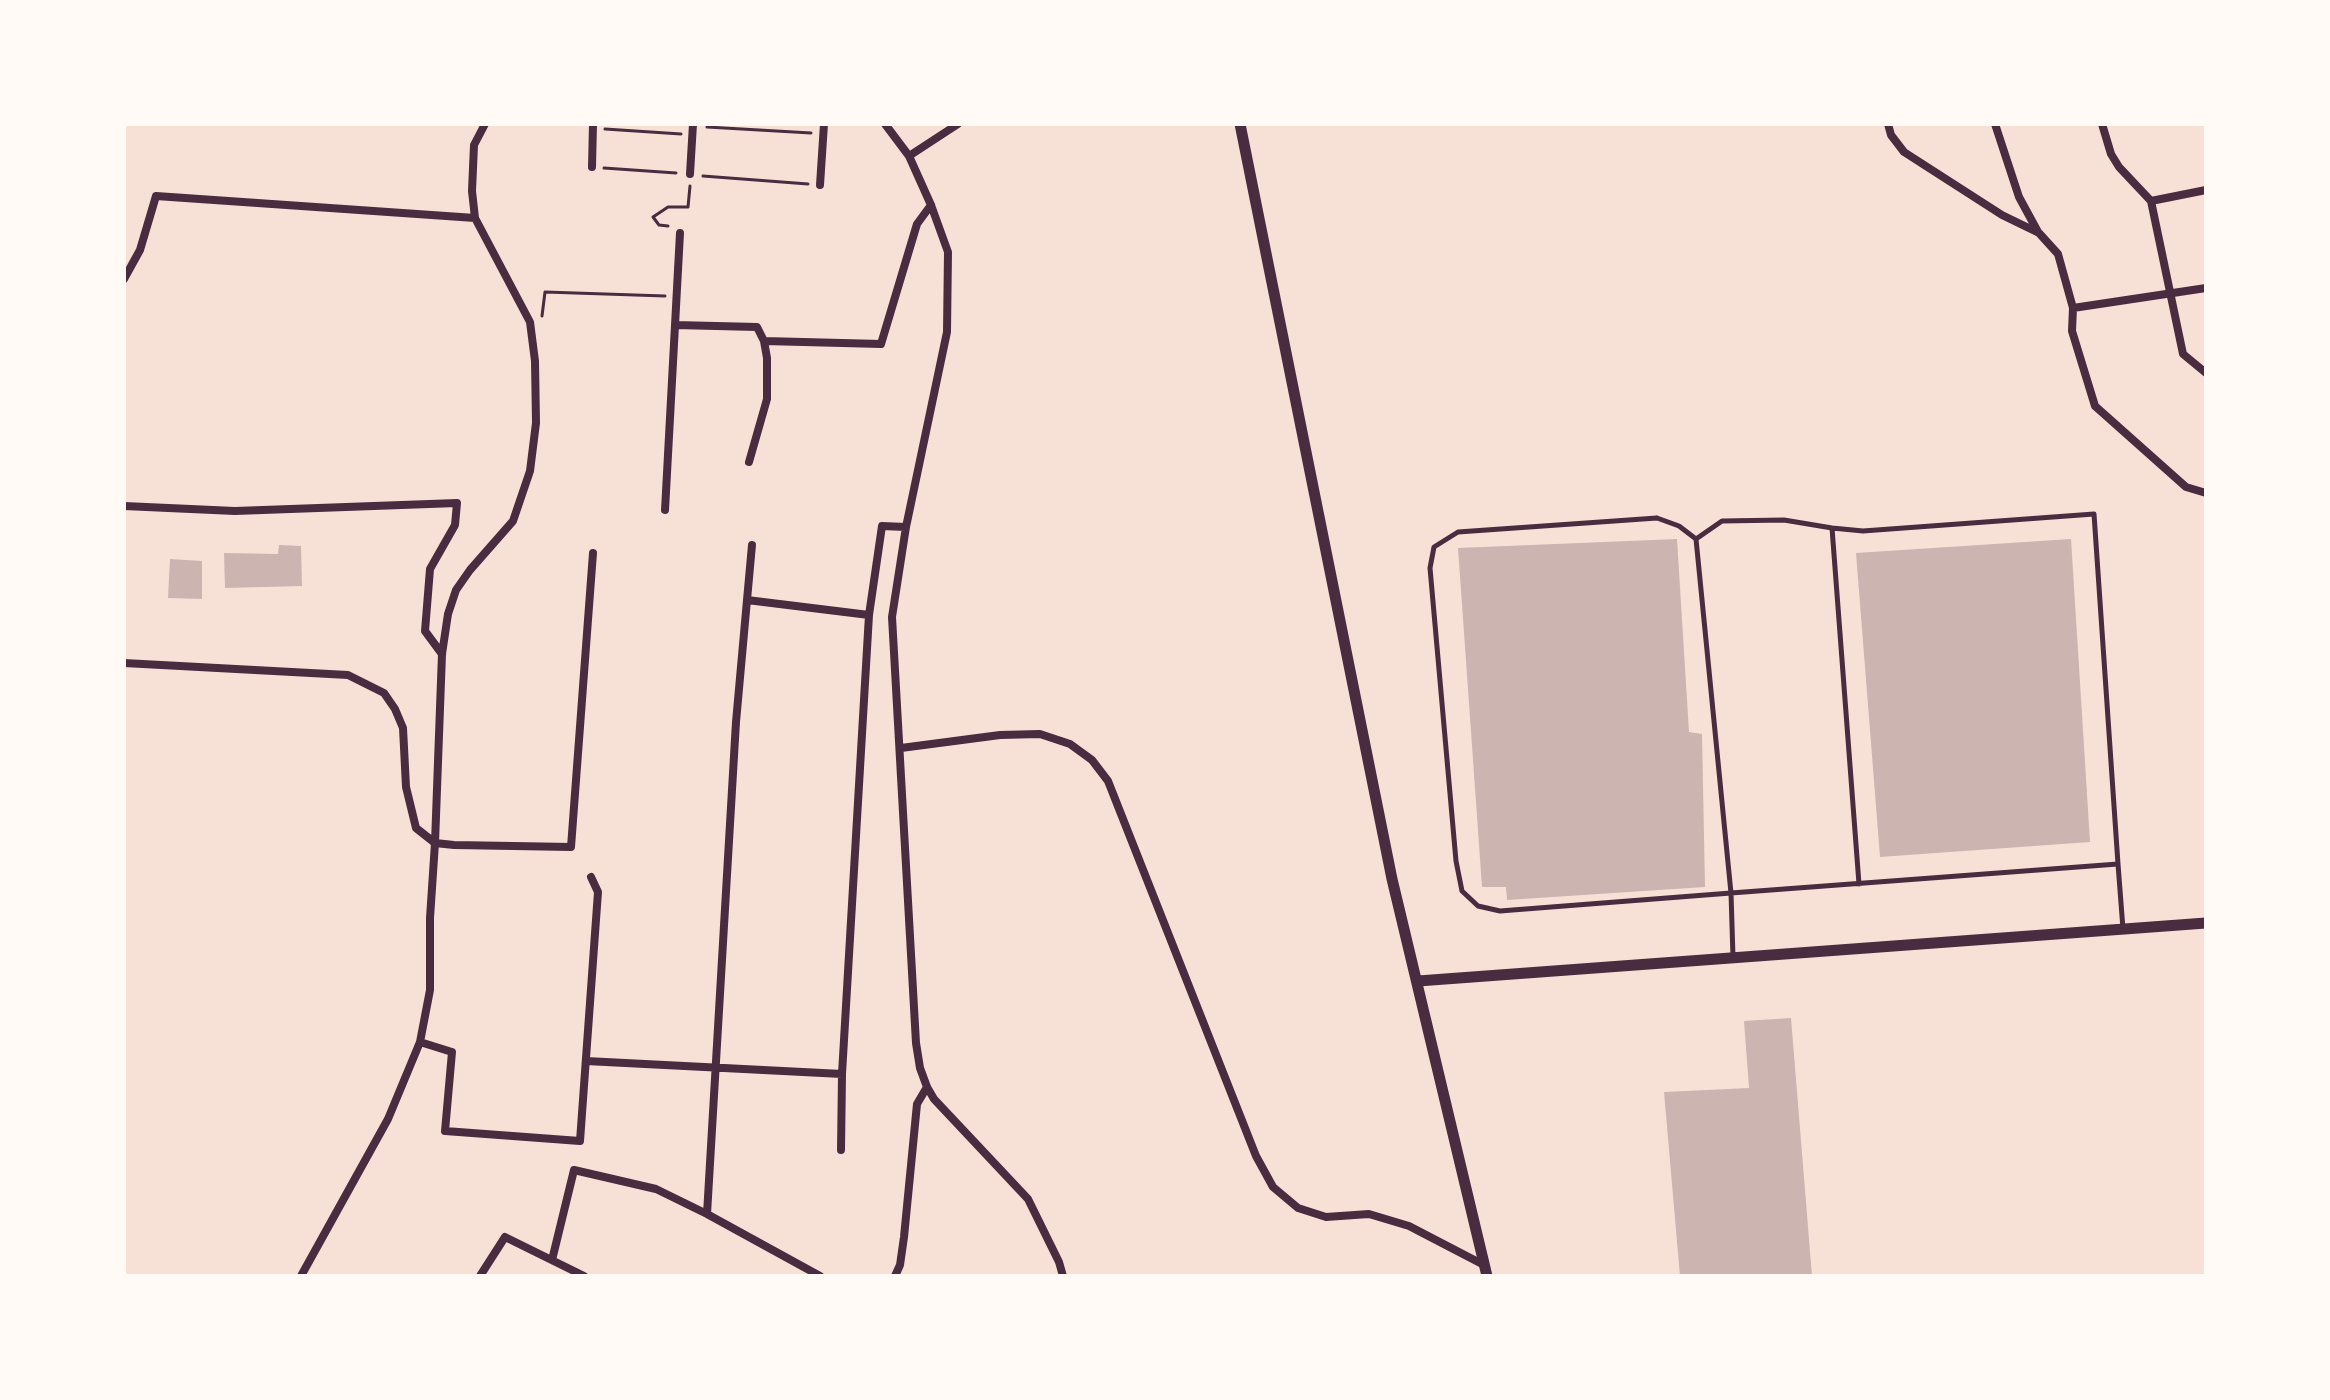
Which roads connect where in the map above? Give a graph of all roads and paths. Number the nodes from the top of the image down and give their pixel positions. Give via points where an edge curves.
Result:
1 (485, 124) edge
2 (885, 124) edge
3 (958, 124) edge
4 (1240, 124) edge
5 (1888, 124) edge
6 (1995, 124) edge
7 (2102, 124) edge
8 (593, 126) edge
9 (693, 128) edge
10 (824, 129) edge
11 (909, 156) junction
12 (592, 167) joint
13 (690, 174) junction
14 (820, 185) joint
15 (2206, 190) edge
16 (2151, 201) junction
17 (931, 205) junction
18 (475, 218) junction
19 (680, 233) joint
20 (2039, 233) junction
21 (124, 279) edge
22 (2206, 288) edge
23 (2171, 293) junction
24 (677, 297) junction
25 (2073, 308) junction
26 (675, 325) junction
27 (531, 327) junction
28 (764, 341) junction
29 (2206, 373) edge
30 (749, 462) dead end
31 (2206, 493) edge
32 (124, 506) edge
33 (665, 510) dead end
34 (906, 527) junction
35 (1832, 528) junction
36 (1696, 539) junction
37 (752, 545) dead end
38 (593, 553) dead end
39 (747, 600) junction
40 (869, 615) junction
41 (442, 654) junction
42 (124, 663) edge
43 (901, 748) junction
44 (435, 843) junction
45 (2118, 864) junction
46 (591, 877) dead end
47 (1859, 884) junction
48 (1731, 893) junction
49 (2206, 923) edge
50 (2123, 929) junction
51 (1733, 958) junction
52 (1418, 981) junction
53 (420, 1042) junction
54 (586, 1061) junction
55 (716, 1066) junction
56 (842, 1074) junction
57 (927, 1087) junction
58 (841, 1150) dead end
59 (707, 1214) junction
60 (552, 1260) junction
61 (1486, 1270) edge
62 (301, 1276) edge
63 (480, 1276) edge
64 (584, 1276) edge
65 (820, 1276) edge
66 (895, 1276) edge
67 (1063, 1276) edge

1 - 18 street via 474,145
2 - 11 street
3 - 11 street
4 - 52 street via 1392,879
5 - 20 street via 1904,152
6 - 20 street via 2019,197
7 - 16 street via 2119,167
8 - 9 path
8 - 12 street
9 - 10 path
9 - 13 street
10 - 14 street
11 - 17 street
12 - 13 path
13 - 14 path
13 - 19 path via 688,207 668,207 653,217 659,225 678,227
15 - 16 street
16 - 23 street
17 - 28 street via 917,224 881,344
17 - 34 street via 948,252 947,332
18 - 21 street via 156,196 140,250
18 - 27 street
19 - 24 street
20 - 25 street via 2058,254
22 - 23 street
23 - 25 street
23 - 29 street via 2183,354
24 - 26 street
24 - 27 path via 545,292 541,322
25 - 31 street via 2072,331 2095,406 2186,487
26 - 28 street via 757,327
26 - 33 street
27 - 41 street via 536,423 530,471 513,521 456,590
28 - 30 street via 767,399
32 - 41 street via 235,511 457,503 455,525 430,569 425,631
34 - 40 street via 882,526
34 - 43 street via 892,617
35 - 36 lane via 1784,520 1722,521
35 - 45 lane via 1863,531 2094,514
35 - 47 lane
36 - 48 lane
36 - 48 lane via 1657,518 1458,532 1434,547 1430,568 1456,861 1462,891 1478,906 1500,911
37 - 39 street
38 - 44 street via 571,847
39 - 40 street
39 - 55 street
40 - 56 street
41 - 44 street
42 - 44 street via 348,675 371,685 384,693 403,728 413,818 416,828
43 - 57 street via 916,1043
43 - 61 street via 1040,734 1070,744 1092,760 1108,781 1256,1156 1273,1187 1298,1208 1326,1217 1369,1214 1409,1226
44 - 53 street via 430,990
45 - 47 lane
45 - 50 lane
46 - 54 street via 598,892
47 - 48 lane
48 - 51 lane
49 - 50 street
50 - 51 street
51 - 52 street
52 - 61 street
53 - 54 street via 452,1052 445,1131 580,1141
53 - 62 street via 388,1119
54 - 55 street
55 - 56 street
55 - 59 street
56 - 58 street
57 - 66 street via 917,1104
57 - 67 street via 1028,1199
59 - 60 street via 656,1189 574,1170
59 - 65 street
60 - 63 street via 505,1237
60 - 64 street

